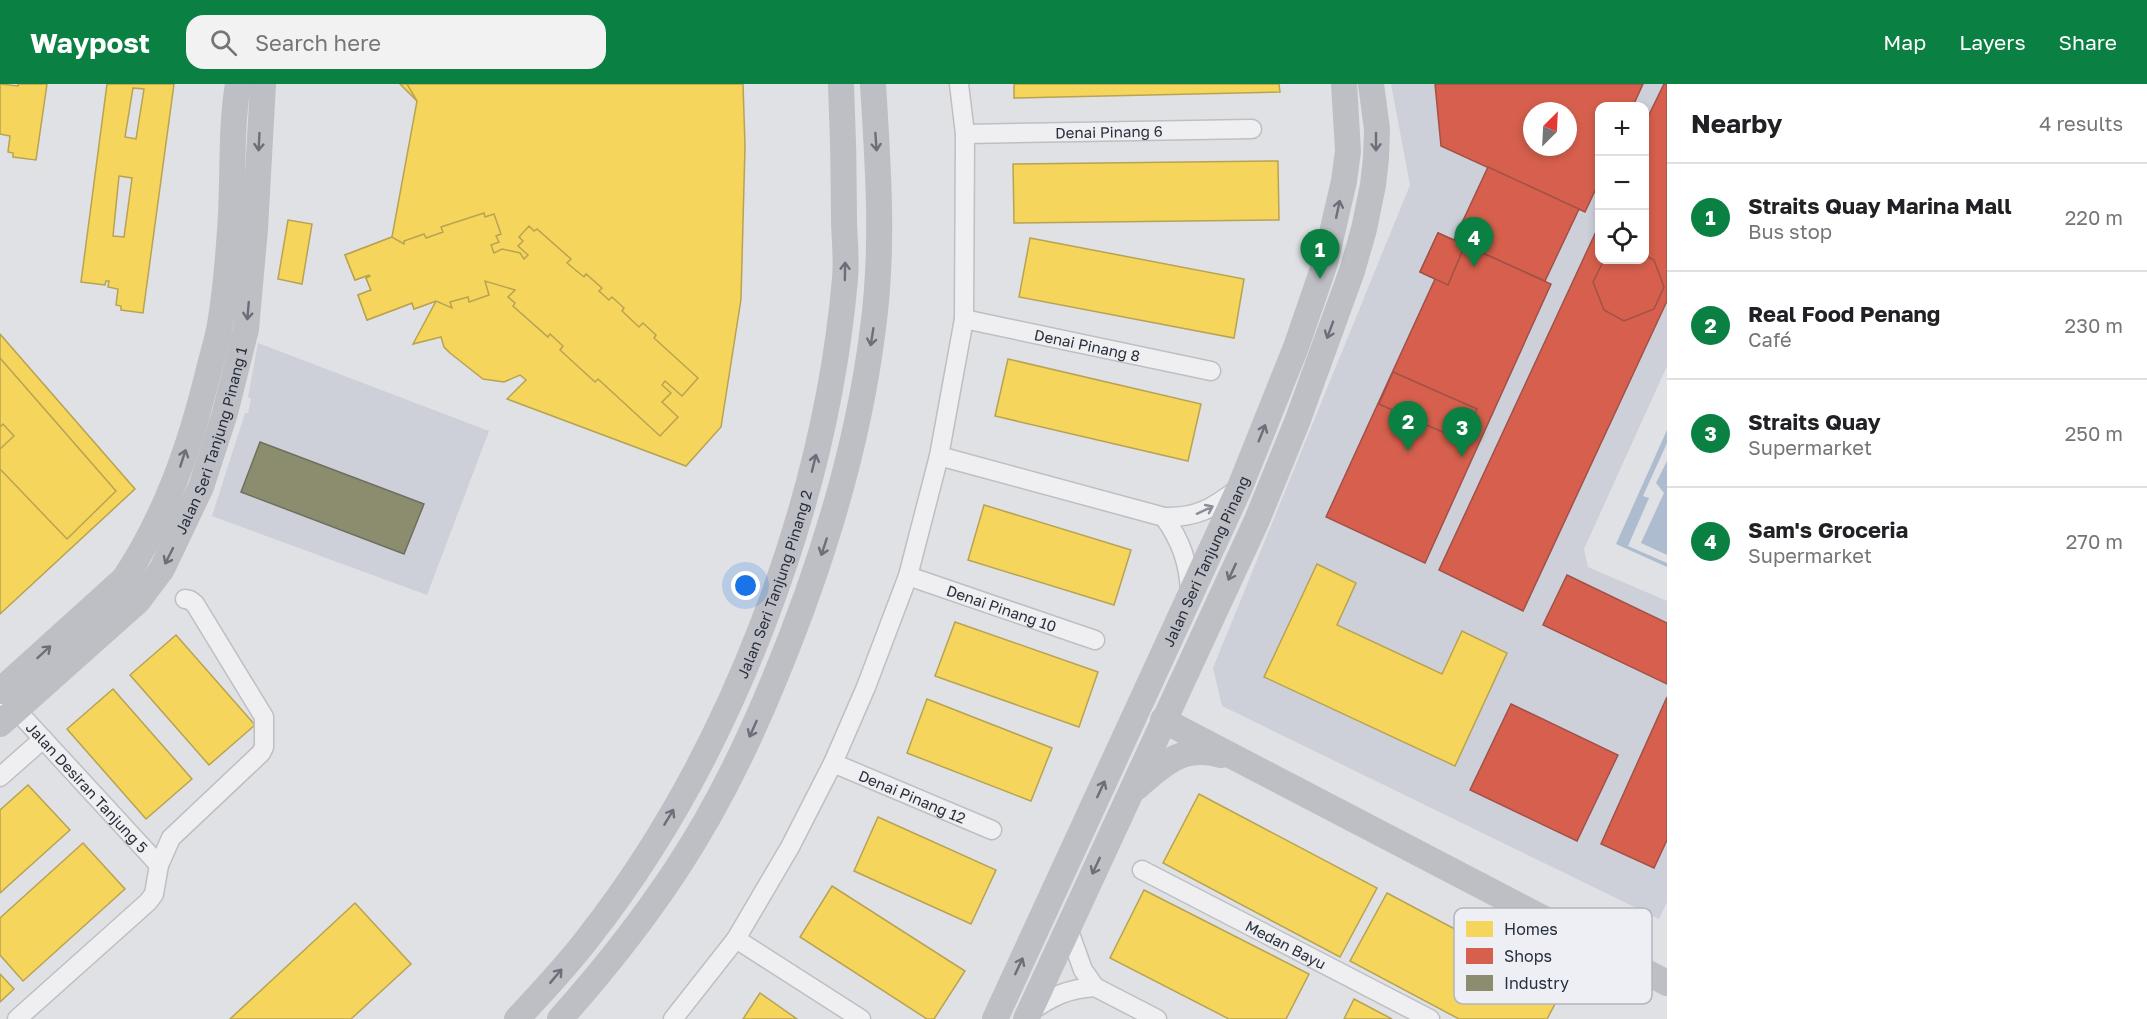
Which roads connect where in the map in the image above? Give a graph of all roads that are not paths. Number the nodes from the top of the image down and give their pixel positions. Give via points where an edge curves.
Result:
1 (238, 84) edge
2 (263, 84) edge
3 (841, 84) edge
4 (873, 84) edge
5 (959, 84) edge
6 (1344, 84) edge
7 (1371, 84) edge
8 (1252, 129) dead end
9 (965, 134) junction
10 (243, 228) junction
11 (964, 319) junction
12 (1211, 371) dead end
13 (939, 456) junction
14 (1240, 487) junction
15 (1164, 517) junction
16 (908, 576) junction
17 (1190, 595) junction
18 (185, 599) dead end
19 (1095, 640) dead end
20 (5, 708) edge
21 (1163, 720) junction
22 (43, 739) junction
23 (833, 763) junction
24 (1244, 763) junction
25 (0, 777) edge
26 (1130, 794) junction
27 (992, 830) dead end
28 (159, 865) junction
29 (1142, 870) dead end
30 (1521, 908) edge
31 (1068, 928) junction
32 (736, 939) junction
33 (1652, 976) edge
34 (1667, 984) edge
35 (1095, 987) junction
36 (1028, 1015) edge
37 (17, 1019) edge
38 (517, 1019) edge
39 (560, 1019) edge
40 (673, 1019) edge
41 (861, 1019) edge
42 (994, 1019) edge
43 (1157, 1019) edge
44 (1430, 1019) edge

1 - 10 street, Jalan Seri Tanjung Pinang 1 via 232,154
2 -> 10 street, Jalan Seri Tanjung Pinang 1
38 -> 3 street, Jalan Seri Tanjung Pinang 2 via 588,938 646,855 719,724 763,626 820,438 838,336 845,276
4 -> 39 street via 879,181 874,326 849,459 809,595 751,734 677,869 633,931
5 - 9 street
14 -> 6 street, Jalan Seri Tanjung Pinang via 1296,346 1333,234 1348,151
7 -> 21 street, Jalan Seri Tanjung Pinang via 1376,158 1371,196 1352,271 1257,519
8 - 9 street, Denai Pinang 6
9 - 11 street
10 - 20 street, Jalan Seri Tanjung Pinang 1 via 200,406 162,512 124,579
11 - 12 street, Denai Pinang 8
11 - 13 street
13 - 15 street
13 - 16 street
15 -> 14 street via 1196,514
14 - 17 street, Jalan Seri Tanjung Pinang
15 - 17 street via 1182,546
16 - 19 street, Denai Pinang 10
16 - 23 street
42 -> 17 street, Jalan Seri Tanjung Pinang
18 - 28 street via 195,604 264,717 264,747 171,838
20 - 22 street, Jalan Desiran Tanjung 5
21 - 24 street
21 - 26 street, Jalan Seri Tanjung Pinang
22 - 25 street
22 - 28 street, Jalan Desiran Tanjung 5
23 - 27 street, Denai Pinang 12
23 - 32 street
24 - 26 street via 1210,752 1190,753 1167,761
24 - 30 street
26 -> 31 street, Jalan Seri Tanjung Pinang
28 - 37 street via 154,894 148,902
29 - 44 street, Medan Bayu
31 - 35 street via 1076,954
31 - 36 street, Jalan Seri Tanjung Pinang
32 - 40 street
32 - 41 street
33 - 34 street
35 - 36 street via 1074,988 1053,996
35 - 43 street

